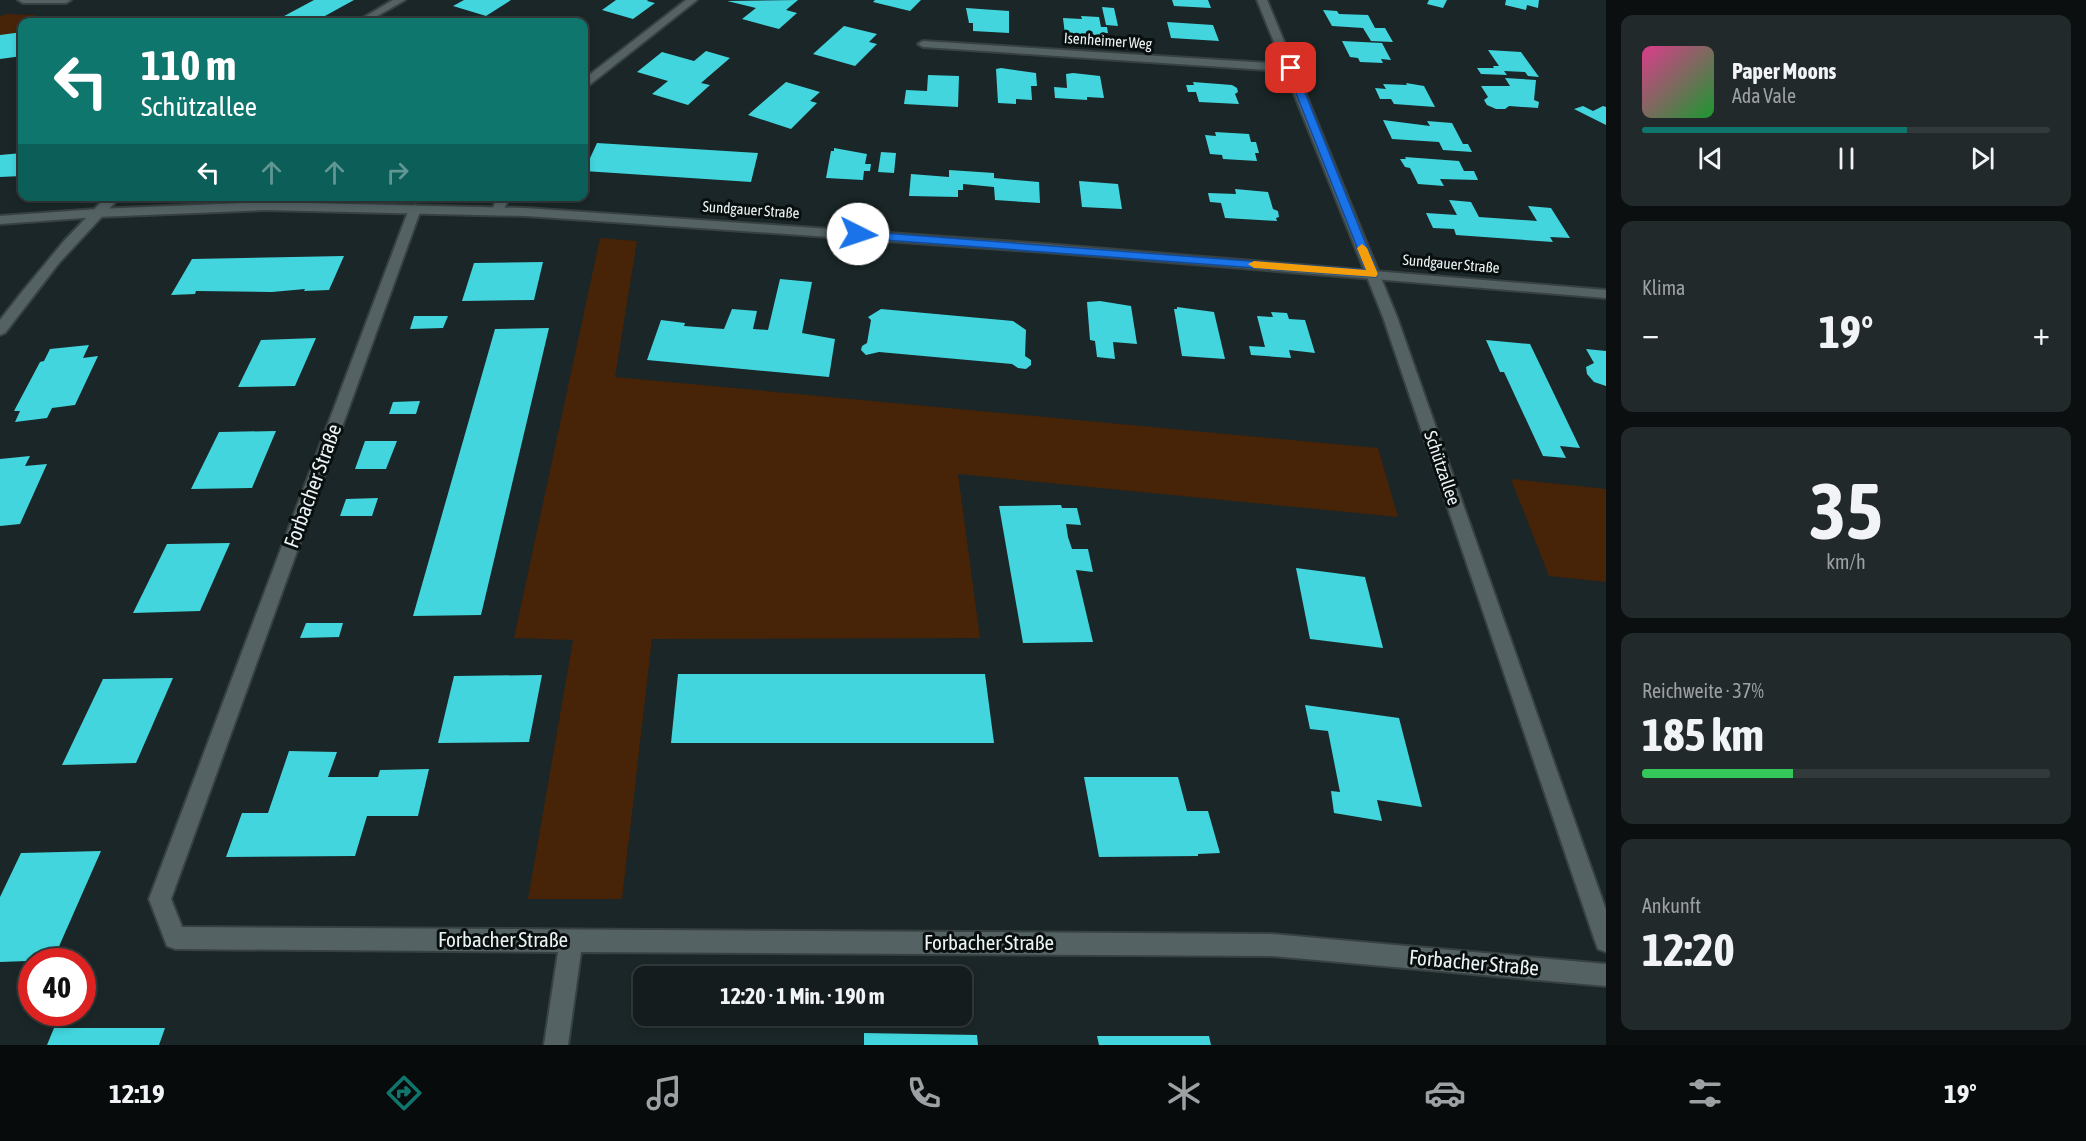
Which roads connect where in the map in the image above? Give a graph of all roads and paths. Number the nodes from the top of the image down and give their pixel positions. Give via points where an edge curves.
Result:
1 (23, 0) edge
2 (66, 0) edge
3 (400, 0) edge
4 (692, 0) edge
5 (1262, 0) edge
6 (368, 18) edge
7 (923, 44) dead end
8 (1291, 68) junction
9 (588, 81) edge
10 (110, 201) edge
11 (502, 201) edge
12 (415, 209) junction
13 (498, 210) junction
14 (97, 213) junction
15 (0, 220) edge
16 (1373, 274) junction
17 (1606, 294) edge
18 (0, 330) edge
19 (571, 941) junction
20 (1606, 941) edge
21 (1606, 975) edge
22 (556, 1045) edge

1 - 2 street
3 - 6 street
4 - 9 street
5 - 8 street, Schützallee
7 - 8 street, Isenheimer Weg
8 - 16 street, Schützallee
10 - 14 street
11 - 13 street
12 - 13 street, Sundgauer Straße
12 - 14 street, Sundgauer Straße via 265,206
12 - 19 street, Forbacher Straße via 160,900 175,938
13 - 16 street, Sundgauer Straße
14 - 15 street, Sundgauer Straße
14 - 18 street via 34,284
16 - 17 street, Sundgauer Straße
16 - 20 street, Schützallee
19 - 21 street, Forbacher Straße via 1272,945
19 - 22 street

